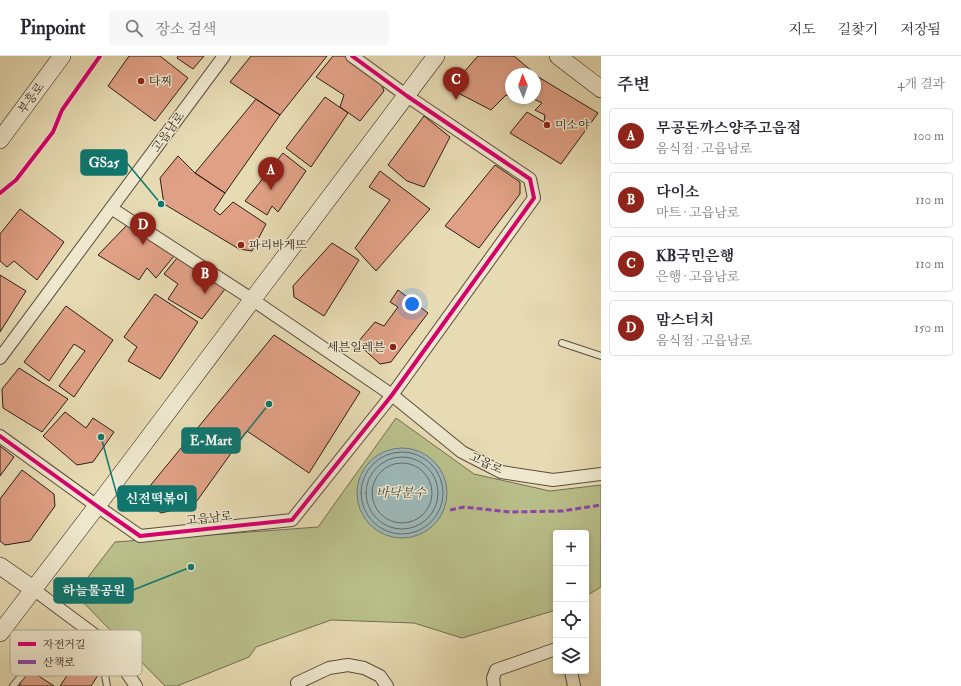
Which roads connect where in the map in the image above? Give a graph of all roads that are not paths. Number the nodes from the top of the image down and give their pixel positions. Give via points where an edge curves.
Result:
1 (62, 56) edge
2 (224, 56) edge
3 (352, 56) edge
4 (437, 57) edge
5 (565, 59) edge
6 (601, 88) edge
7 (407, 96) junction
8 (0, 140) edge
9 (111, 208) junction
10 (253, 300) junction
11 (562, 343) dead end
12 (601, 356) edge
13 (0, 358) edge
14 (392, 395) junction
15 (0, 436) edge
16 (601, 474) edge
17 (97, 506) junction
18 (0, 566) edge
19 (34, 589) junction
20 (88, 630) edge
21 (0, 633) edge
22 (553, 650) edge
23 (572, 674) edge
24 (21, 676) edge
25 (105, 676) edge
26 (129, 676) edge
27 (295, 685) edge
28 (13, 686) edge
29 (107, 686) edge
30 (136, 686) edge
31 (387, 686) edge
32 (494, 686) edge
33 (574, 686) edge

1 - 8 street, 부흥로
2 - 9 street, 고읍남로
3 - 7 street
4 - 7 street
5 - 6 street
7 - 10 street
7 - 14 street, 고읍남로 via 530,179 534,198
9 - 10 street
9 - 13 street, 고읍남로
10 - 14 street
10 - 17 street
11 - 12 lane
14 - 16 street, 고읍로 via 462,452 501,472 553,480
14 - 17 street, 고읍남로 via 292,520 140,536
15 - 17 street, 고읍남로
17 - 19 street
18 - 19 street
19 - 20 street
19 - 21 street
22 - 32 street via 496,670
23 - 33 street
24 - 28 lane
25 - 29 lane
26 - 30 street
27 - 31 street via 329,668 348,665 364,668 380,676

